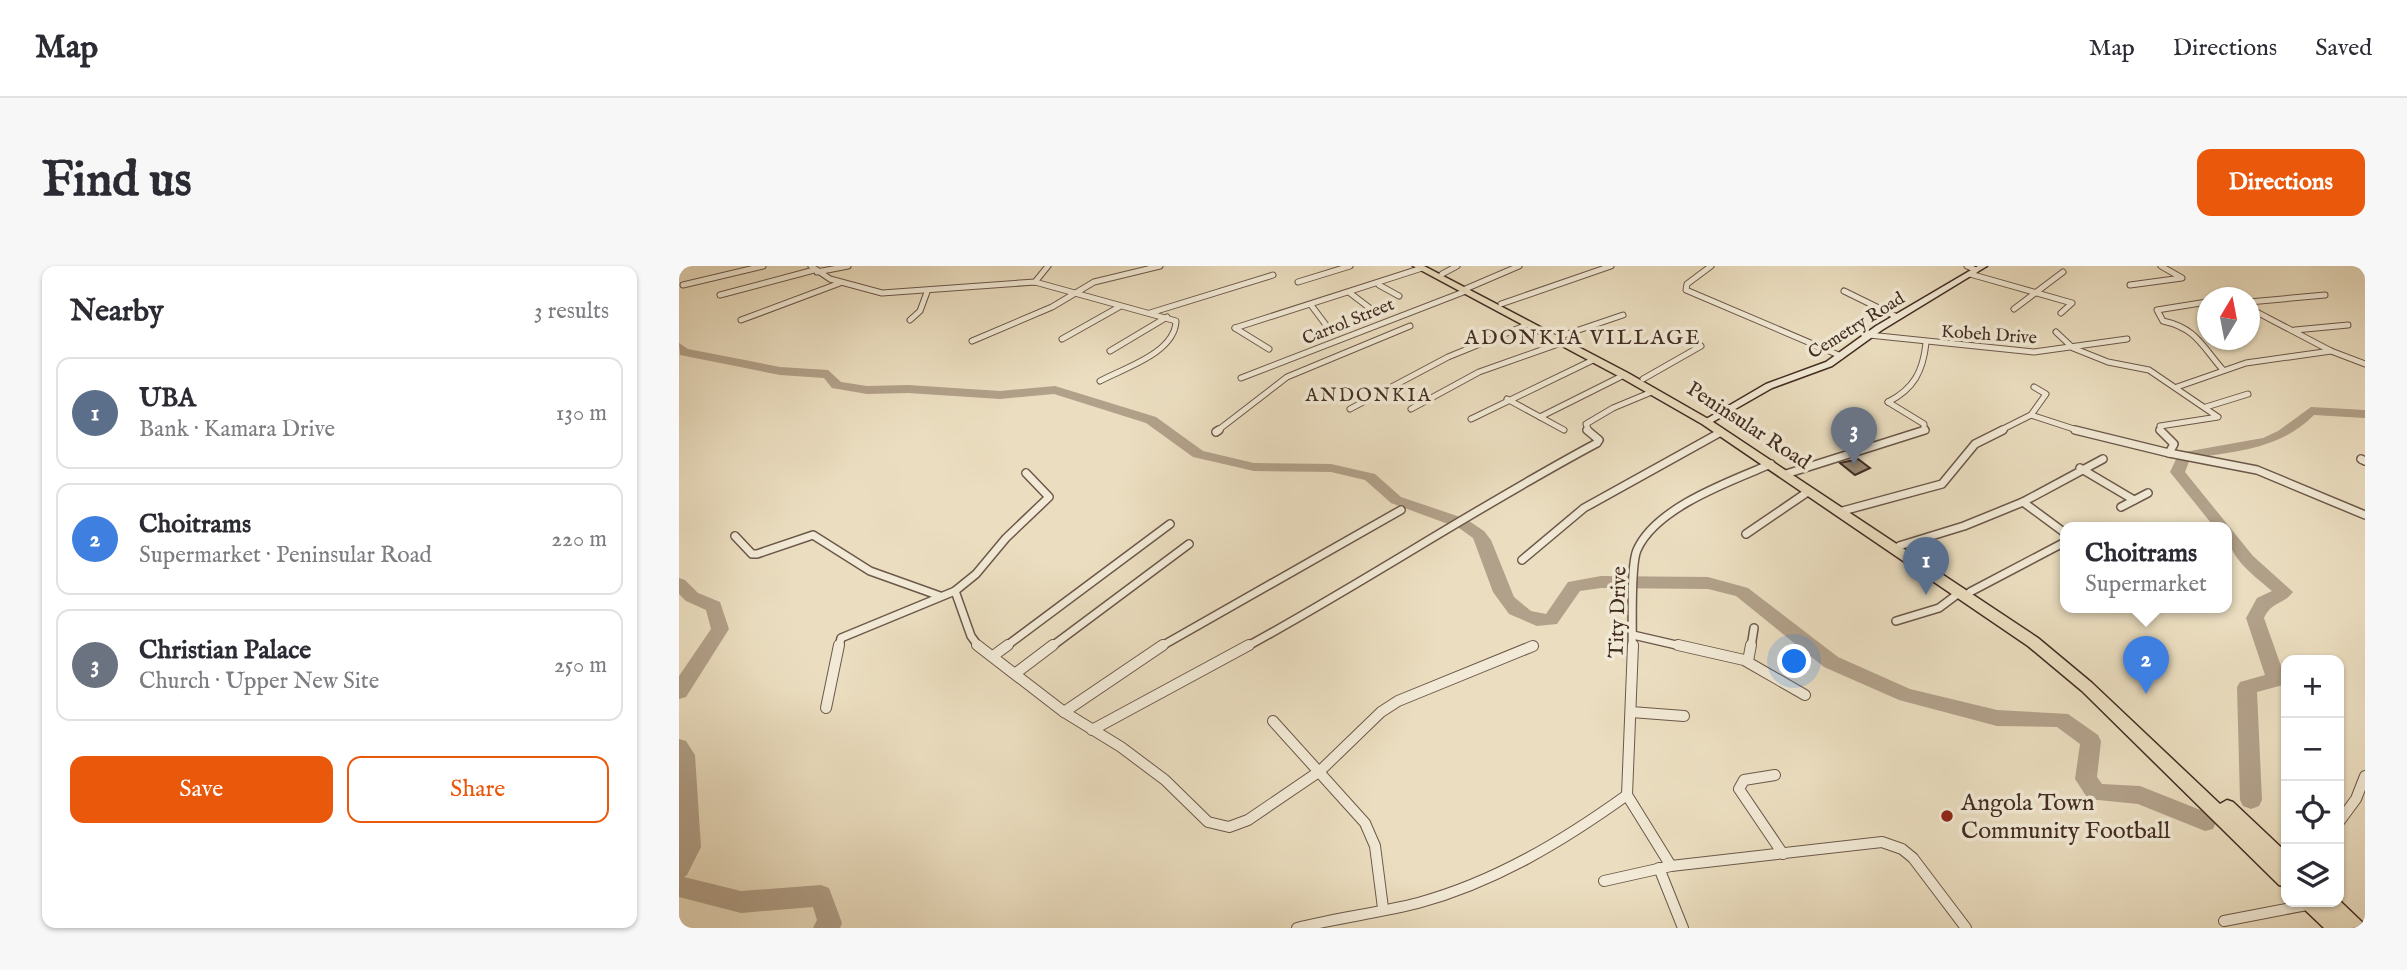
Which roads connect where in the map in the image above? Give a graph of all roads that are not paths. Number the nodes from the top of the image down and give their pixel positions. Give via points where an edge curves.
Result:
1 (721, 266) edge
2 (763, 266) edge
3 (848, 266) edge
4 (1048, 266) edge
5 (1160, 266) edge
6 (1350, 266) edge
7 (1457, 266) edge
8 (1519, 266) edge
9 (1611, 266) edge
10 (1711, 266) edge
11 (2161, 266) edge
12 (1422, 267) edge
13 (814, 269) edge
14 (1974, 269) edge
15 (2063, 272) dead end
16 (1442, 274) junction
17 (1273, 275) dead end
18 (720, 276) junction
19 (1035, 282) junction
20 (1298, 282) dead end
21 (841, 283) junction
22 (683, 285) dead end
23 (1379, 285) junction
24 (2130, 285) dead end
25 (1466, 289) junction
26 (1844, 291) dead end
27 (927, 292) junction
28 (1078, 292) junction
29 (1350, 293) junction
30 (2039, 293) junction
31 (720, 295) dead end
32 (2325, 295) dead end
33 (1399, 296) dead end
34 (2260, 301) edge
35 (2197, 303) edge
36 (1500, 304) junction
37 (1311, 305) junction
38 (1119, 307) junction
39 (1371, 309) dead end
40 (2014, 309) dead end
41 (1150, 313) junction
42 (2061, 313) dead end
43 (2260, 313) edge
44 (1623, 315) dead end
45 (1897, 317) junction
46 (1171, 318) junction
47 (741, 320) dead end
48 (909, 320) dead end
49 (1529, 324) junction
50 (2348, 325) dead end
51 (1326, 326) dead end
52 (1410, 326) dead end
53 (2295, 330) junction
54 (2056, 332) dead end
55 (1869, 335) junction
56 (2127, 338) dead end
57 (1062, 339) dead end
58 (1563, 339) junction
59 (972, 341) dead end
60 (2197, 341) edge
61 (1926, 343) junction
62 (1701, 346) dead end
63 (2073, 348) junction
64 (1269, 349) dead end
65 (2205, 350) edge
66 (1110, 351) dead end
67 (2331, 351) junction
68 (1841, 356) junction
69 (1595, 359) junction
70 (2365, 364) edge
71 (1269, 368) junction
72 (2223, 370) junction
73 (1625, 374) junction
74 (1287, 377) junction
75 (1241, 378) dead end
76 (1643, 379) junction
77 (1100, 381) dead end
78 (2034, 387) dead end
79 (2177, 387) junction
80 (1654, 391) junction
81 (2248, 394) dead end
82 (1507, 399) junction
83 (2206, 407) junction
84 (1350, 409) dead end
85 (1411, 409) dead end
86 (2031, 415) junction
87 (1540, 417) junction
88 (1471, 419) dead end
89 (1709, 420) junction
90 (1564, 430) dead end
91 (1216, 432) dead end
92 (1721, 432) junction
93 (2173, 454) junction
94 (2103, 459) dead end
95 (1771, 464) junction
96 (2080, 468) junction
97 (1026, 473) dead end
98 (1790, 473) junction
99 (1809, 491) junction
100 (2148, 493) dead end
101 (2134, 500) junction
102 (2023, 502) junction
103 (2121, 507) dead end
104 (1401, 510) dead end
105 (1843, 511) junction
106 (2365, 515) edge
107 (1170, 524) dead end
108 (2060, 529) edge
109 (1745, 534) dead end
110 (735, 536) dead end
111 (1189, 544) dead end
112 (1899, 545) junction
113 (2060, 545) edge
114 (1522, 560) dead end
115 (955, 591) junction
116 (1964, 593) junction
117 (940, 596) junction
118 (1896, 621) dead end
119 (1754, 628) dead end
120 (1633, 635) junction
121 (1533, 646) dead end
122 (993, 656) junction
123 (1748, 662) junction
124 (1016, 673) junction
125 (1805, 695) dead end
126 (826, 708) dead end
127 (1064, 712) junction
128 (1631, 712) junction
129 (1684, 716) dead end
130 (1273, 721) dead end
131 (1092, 730) junction
132 (1320, 771) junction
133 (1775, 775) dead end
134 (2365, 776) edge
135 (1627, 795) junction
136 (2344, 815) edge
137 (1783, 855) junction
138 (2281, 862) edge
139 (1665, 867) junction
140 (1604, 881) dead end
141 (2296, 907) edge
142 (2319, 907) edge
143 (2322, 907) edge
144 (1384, 908) junction
145 (2224, 921) dead end
146 (1297, 928) edge
147 (1683, 928) edge
148 (1966, 928) edge
149 (2337, 928) edge
150 (2355, 928) edge

1 - 18 street
2 - 18 street
3 - 13 street
4 - 19 street
5 - 28 street via 1104,279
6 - 20 street
7 - 16 street
8 - 25 street, Carrol Street
9 - 36 street
10 - 68 street via 1685,289
11 - 24 street via 2182,278
12 - 16 main road, Peninsular Road
12 - 23 street
12 - 25 main road, Peninsular Road
13 - 21 street
13 - 31 street
14 - 30 street
14 - 45 street, Cemetry Road
15 - 30 street
16 - 25 main road, Peninsular Road
17 - 41 street
18 - 22 street
19 - 27 street
19 - 28 street
21 - 27 street via 873,292
21 - 47 street
23 - 29 street
23 - 33 street
25 - 36 main road, Peninsular Road
25 - 49 main road, Peninsular Road
25 - 71 street, Carrol Street
26 - 45 street
27 - 48 street via 920,311
28 - 38 street
28 - 59 street
29 - 37 street
29 - 39 street
30 - 40 street
30 - 42 street via 2072,303
32 - 34 street
35 - 60 street via 2157,310 2163,322 2182,325
36 - 58 main road, Peninsular Road
37 - 51 street
37 - 64 street via 1235,328
38 - 41 street
38 - 57 street
41 - 46 street
43 - 53 street
44 - 58 street
45 - 55 street, Cemetry Road
46 - 66 street
46 - 77 street via 1178,326 1167,343
49 - 58 main road, Peninsular Road
49 - 84 street via 1427,368
50 - 53 street
52 - 74 street
53 - 67 street
54 - 63 street
55 - 61 street, Kobeh Drive
55 - 68 street, Cemetry Road
56 - 63 street
58 - 69 main road, Peninsular Road
58 - 76 main road, Peninsular Road
58 - 85 street via 1479,372
61 - 63 street, Kobeh Drive via 2034,352
61 - 98 street via 1924,370 1904,394 1888,402 1924,424 1925,431
62 - 76 street
63 - 79 street, Kobeh Drive via 2132,370 2144,369
65 - 72 street
67 - 70 street
67 - 72 street via 2268,358
68 - 89 street, Cemetry Road via 1812,372 1769,386
69 - 73 main road, Peninsular Road
69 - 82 street
71 - 74 street
71 - 75 street, Carrol Street
72 - 79 street
73 - 80 main road, Peninsular Road
73 - 87 street
74 - 91 street
76 - 89 main road, Peninsular Road
78 - 86 street via 2046,394
79 - 83 street, Kobeh Drive
80 - 89 main road, Peninsular Road
80 - 131 street via 1586,424 1597,443 1345,593
81 - 83 street
82 - 87 street
82 - 88 street
83 - 93 street, Kobeh Drive via 2217,414 2215,419 2160,426 2173,444
86 - 93 street via 2094,436
86 - 105 street via 1975,444 1942,484
87 - 90 street
89 - 92 main road, Peninsular Road
89 - 98 main road, Peninsular Road
92 - 95 main road, Peninsular Road
92 - 114 street via 1584,508
93 - 106 street via 2257,470
94 - 96 street
95 - 98 main road, Peninsular Road
95 - 120 street, Tity Drive via 1696,499 1643,538 1636,552
96 - 101 street
96 - 102 street
97 - 115 street via 1049,497 977,574
98 - 99 main road, Peninsular Road
98 - 105 main road, Peninsular Road
99 - 105 main road, Peninsular Road
99 - 109 street
100 - 101 street
101 - 103 street
102 - 108 street
102 - 112 street
104 - 127 street via 1151,652
105 - 112 main road, Peninsular Road
105 - 116 main road, Peninsular Road
107 - 122 street
110 - 117 street via 757,554 813,535 870,571
111 - 124 street
112 - 116 main road, Peninsular Road
113 - 116 street
115 - 117 street
115 - 122 street via 971,636
116 - 118 street via 1938,608
116 - 138 main road, Peninsular Road via 2087,687
117 - 126 street via 841,638
119 - 123 street
120 - 123 street
120 - 128 street, Tity Drive
121 - 132 street via 1398,701
122 - 124 street
123 - 125 street
124 - 127 street
127 - 131 street
128 - 129 street
128 - 135 street, Tity Drive
130 - 132 street
131 - 132 street via 1165,780 1200,816 1220,826 1248,820
132 - 144 street via 1371,834
133 - 137 street via 1744,780 1739,789
134 - 136 street
135 - 139 street
135 - 144 street via 1521,864 1431,899
137 - 139 street
137 - 148 street via 1891,844 1913,858
139 - 140 street
139 - 147 street
141 - 145 street
142 - 149 main road
143 - 150 main road
144 - 146 street

